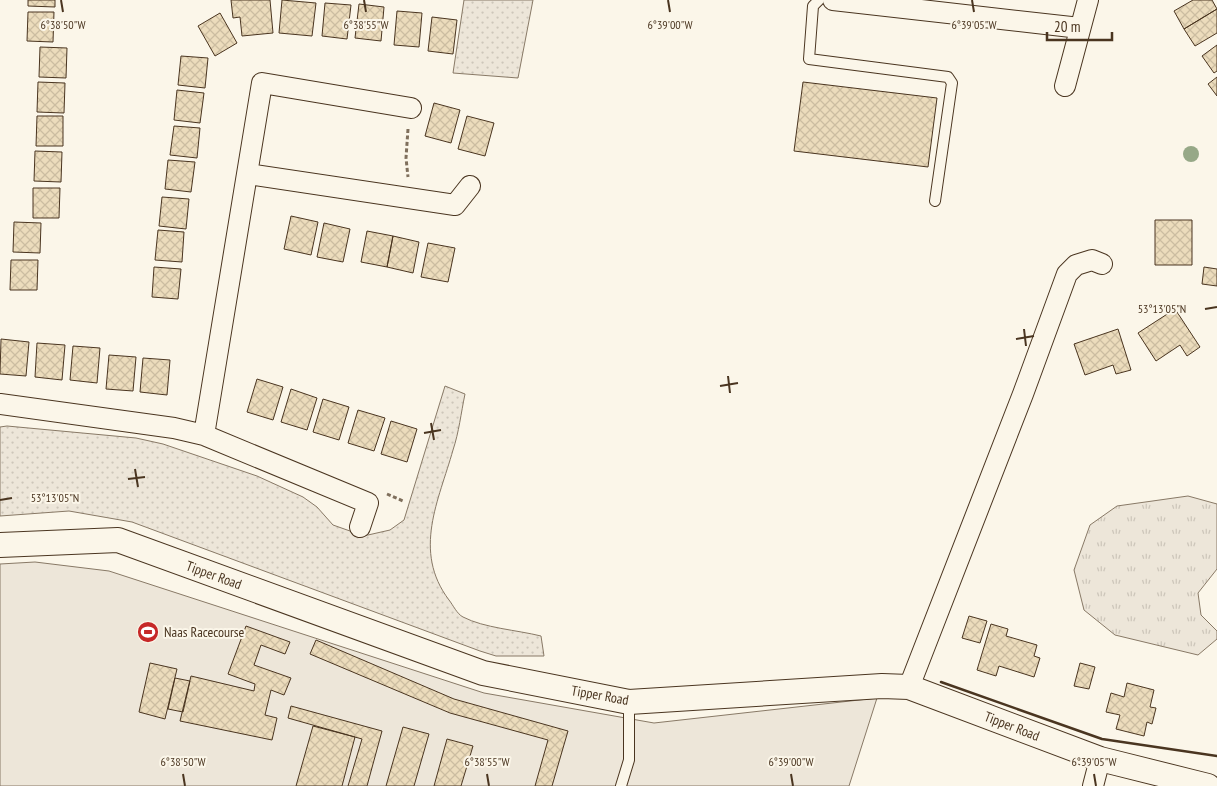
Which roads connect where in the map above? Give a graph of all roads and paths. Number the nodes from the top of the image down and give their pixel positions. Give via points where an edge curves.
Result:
1 (818, 0) edge
2 (833, 0) edge
3 (1088, 0) edge
4 (1080, 28) junction
5 (1065, 86) dead end
6 (411, 108) joint
7 (248, 174) junction
8 (413, 182) dead end
9 (470, 186) dead end
10 (935, 201) dead end
11 (1102, 264) dead end
12 (0, 404) edge
13 (204, 435) junction
14 (360, 527) dead end
15 (0, 545) edge
16 (909, 687) junction
17 (629, 702) junction
18 (1100, 760) junction
19 (620, 786) edge
20 (1093, 786) edge
21 (1208, 786) edge

1 - 10 lane via 813,6 809,59 948,77 952,83
2 - 4 street via 962,11
3 - 4 street
4 - 5 street
6 - 7 street via 262,83
6 - 8 path via 406,158 408,176
7 - 9 street via 455,205
7 - 13 street
11 - 16 street via 1092,260 1076,265 1067,274
12 - 13 street
13 - 14 street via 368,503
15 - 17 street, Tipper Road via 118,540 483,673
16 - 17 street, Tipper Road
16 - 18 street, Tipper Road
17 - 19 lane via 629,760
18 - 20 street
18 - 21 street, Tipper Road

